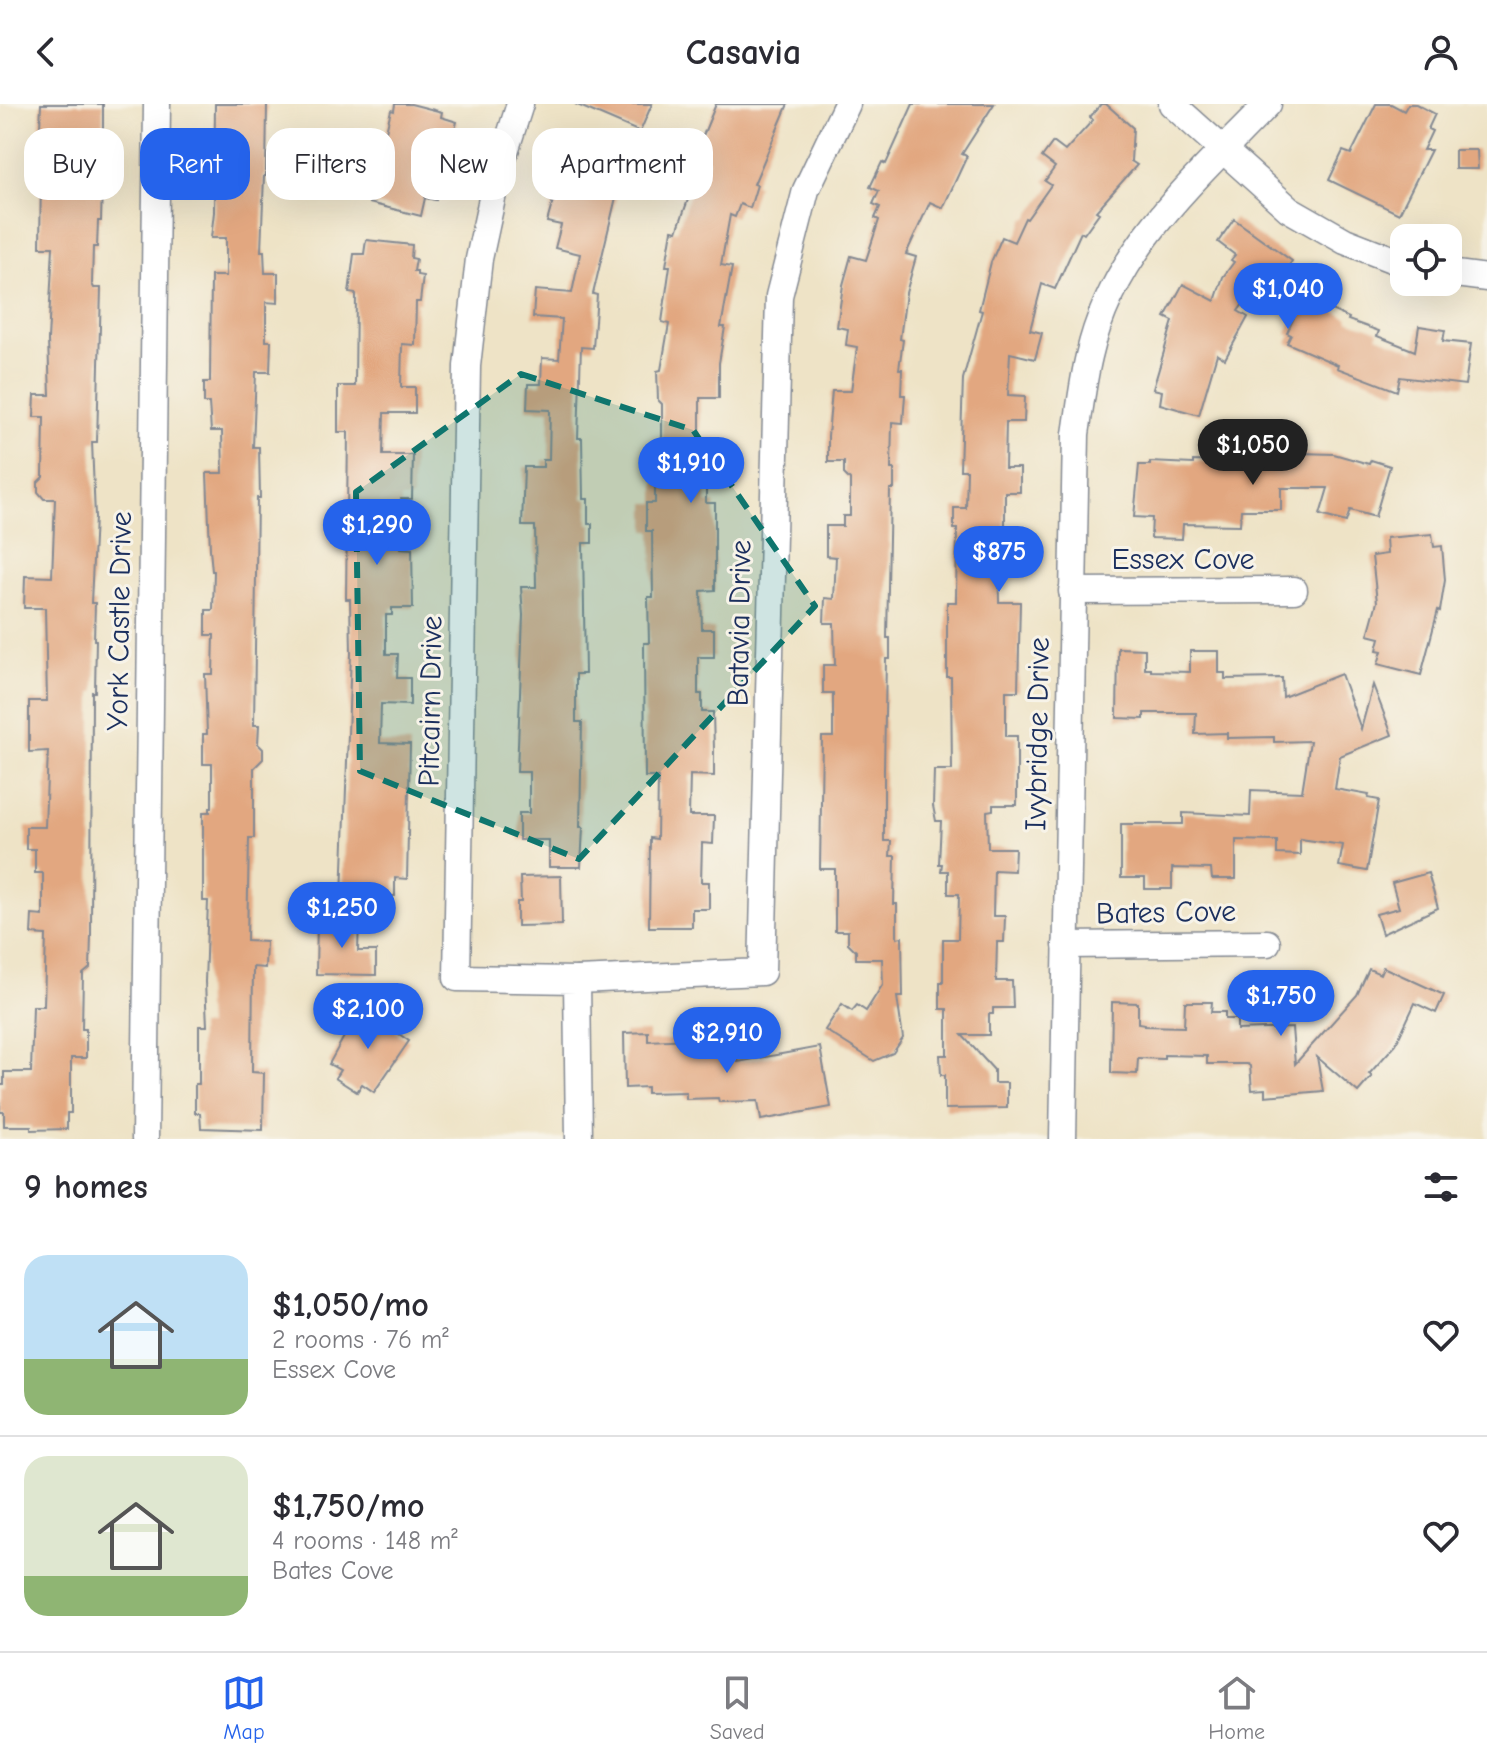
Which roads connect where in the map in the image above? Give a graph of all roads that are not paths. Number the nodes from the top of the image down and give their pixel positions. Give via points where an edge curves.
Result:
1 (157, 104) edge
2 (520, 104) edge
3 (847, 104) edge
4 (1172, 104) edge
5 (1268, 104) edge
6 (1222, 151) junction
7 (1390, 259) edge
8 (1462, 275) edge
9 (1487, 278) edge
10 (1294, 590) dead end
11 (1072, 591) junction
12 (1267, 943) dead end
13 (1066, 945) junction
14 (577, 980) junction
15 (145, 1139) edge
16 (579, 1139) edge
17 (1063, 1139) edge

1 - 15 street, York Castle Drive
2 - 14 street, Pitcairn Drive via 479,259 467,366 457,978
3 - 14 street, Batavia Drive via 806,190 779,296 762,972
4 - 6 street
5 - 6 street, Ivybridge Drive
6 - 7 street via 1289,209 1345,241
6 - 11 street, Ivybridge Drive via 1168,206 1135,250 1089,354 1076,434
8 - 9 street
10 - 11 street, Essex Cove
11 - 13 street, Ivybridge Drive
12 - 13 street, Bates Cove
13 - 17 street, Ivybridge Drive
14 - 16 street

